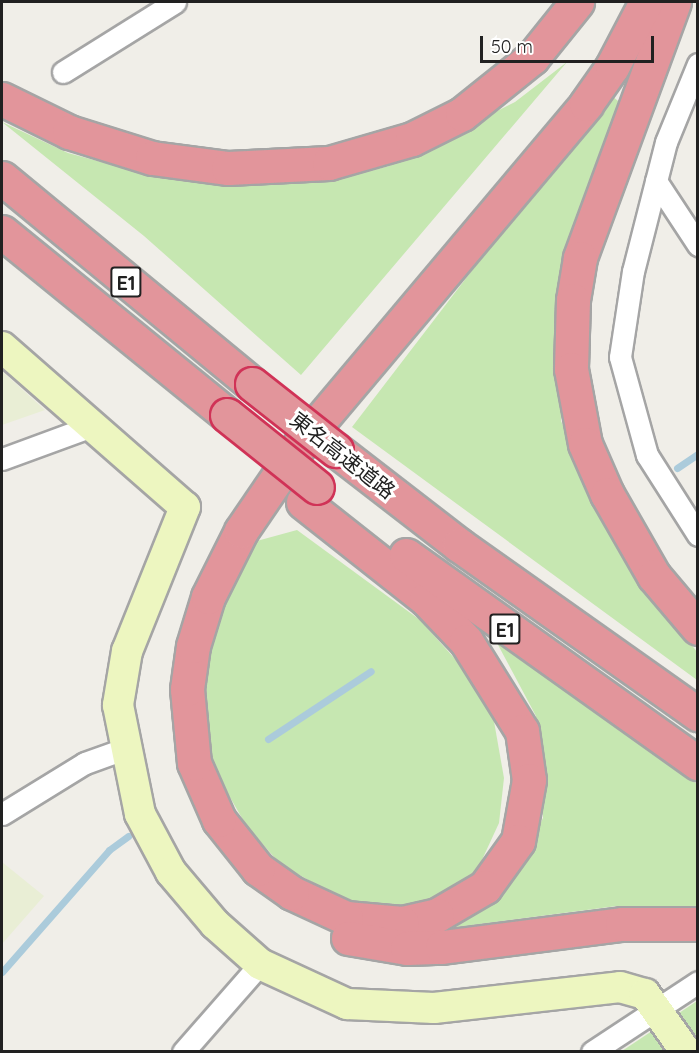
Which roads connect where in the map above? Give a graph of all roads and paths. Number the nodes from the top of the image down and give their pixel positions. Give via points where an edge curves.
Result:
1 (175, 2) edge
2 (577, 2) edge
3 (622, 2) edge
4 (646, 2) edge
5 (674, 2) edge
6 (698, 64) edge
7 (63, 72) dead end
8 (2, 99) edge
9 (2, 178) edge
10 (656, 181) junction
11 (2, 232) edge
12 (698, 245) edge
13 (2, 346) edge
14 (94, 425) junction
15 (2, 459) edge
16 (310, 494) junction
17 (698, 535) edge
18 (698, 628) edge
19 (698, 714) edge
20 (124, 749) junction
21 (698, 763) edge
22 (2, 814) edge
23 (698, 924) edge
24 (260, 964) junction
25 (698, 982) edge
26 (657, 1008) junction
27 (183, 1052) edge
28 (592, 1052) edge
29 (686, 1052) edge

1 - 7 street
2 - 8 highway via 531,58 462,114 412,139 329,163 228,168 152,158 69,132
3 - 23 highway via 604,42 566,96 334,372 232,507 204,560 179,625 168,721 179,780 217,853 250,887 320,927 374,943 430,947 622,924
4 - 16 highway via 612,67 586,104 301,443 242,531 208,597 193,646 187,688 194,763 219,820 258,869 292,894 346,918 402,923 437,915 485,886 518,841 529,780 522,731 466,641 426,599
5 - 18 highway via 580,258 573,300 571,369 585,444 607,494 654,576
6 - 10 street via 666,142
9 - 19 highway, 東名高速道路 / E1, bridge via 252,384 459,545
10 - 12 street
10 - 17 street via 633,271 620,357 647,455
11 - 16 highway, 東名高速道路 / E1, bridge
13 - 14 street
14 - 15 street
14 - 20 street via 185,507 127,651 118,705
16 - 21 highway, 東名高速道路 / E1
20 - 22 street via 85,763
20 - 24 street via 140,814 171,872 215,924
24 - 26 street via 347,1004 434,1008 620,987 645,994
24 - 27 street
25 - 26 street
26 - 28 street
26 - 29 street

